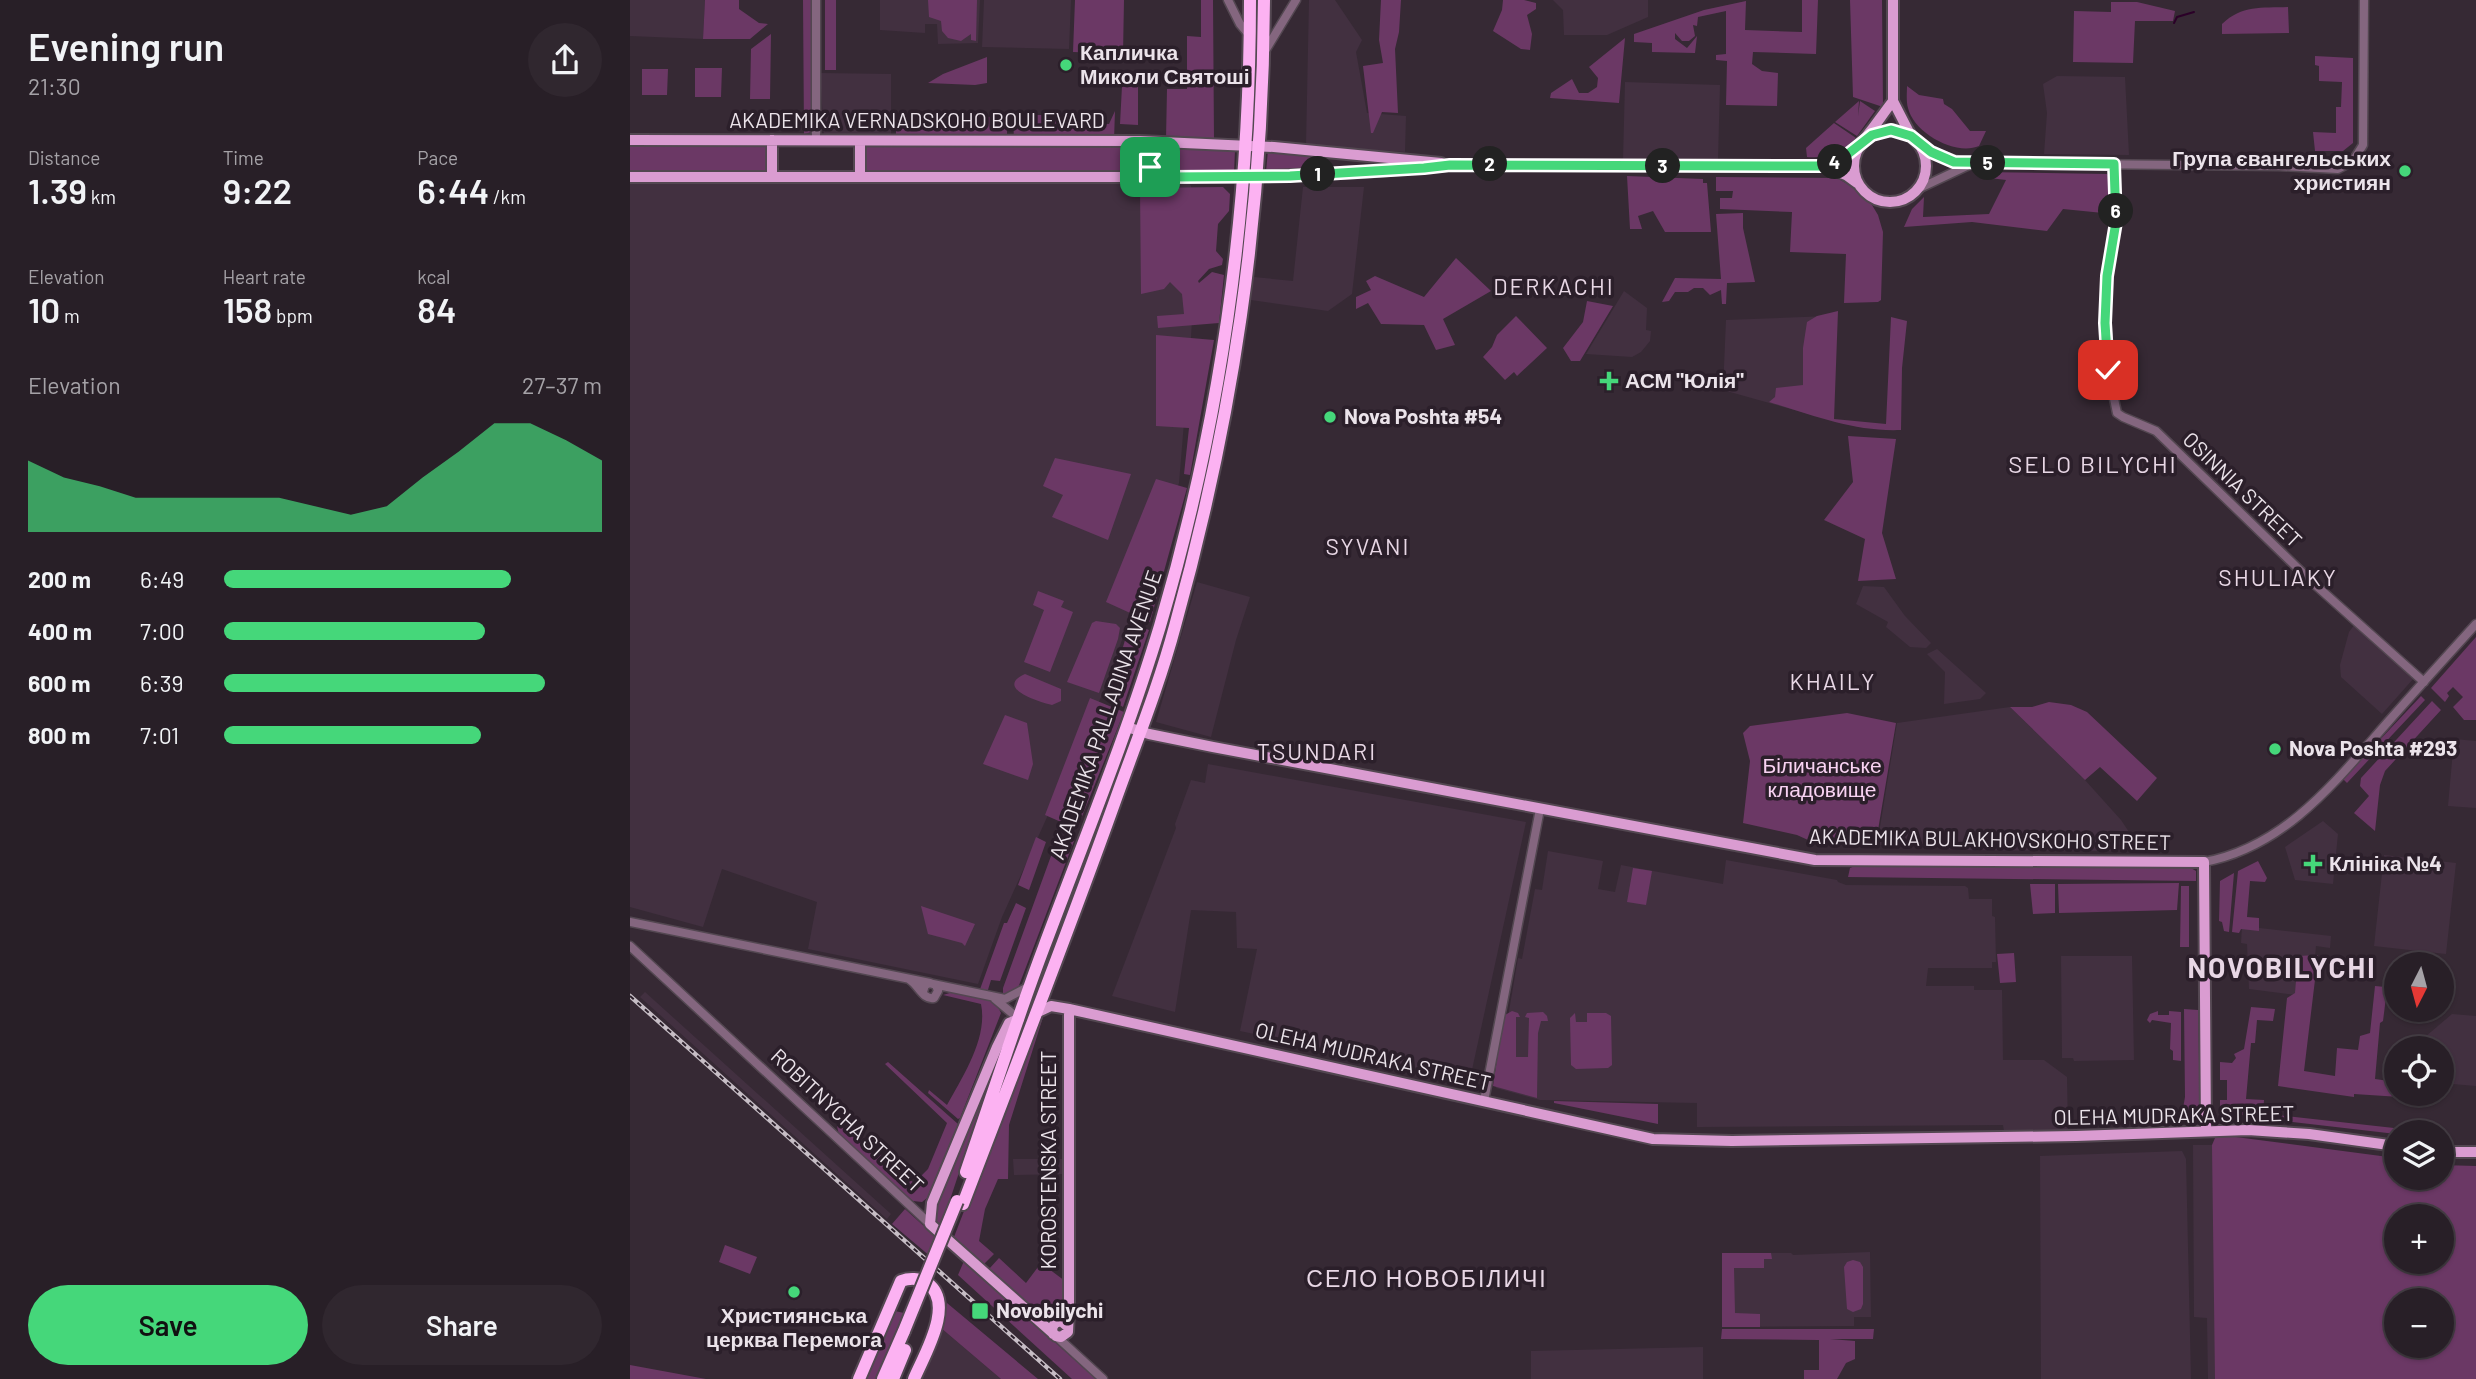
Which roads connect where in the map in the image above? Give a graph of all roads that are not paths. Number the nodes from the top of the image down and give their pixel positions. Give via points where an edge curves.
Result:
1 (816, 0) edge
2 (1228, 0) edge
3 (1250, 0) edge
4 (1264, 0) edge
5 (1297, 0) edge
6 (1894, 0) edge
7 (2364, 0) edge
8 (1251, 36) junction
9 (1264, 54) junction
10 (1893, 102) junction
11 (1914, 139) junction
12 (630, 140) edge
13 (772, 140) junction
14 (816, 141) junction
15 (860, 141) junction
16 (1864, 142) junction
17 (1164, 143) junction
18 (1253, 146) junction
19 (1320, 151) junction
20 (1975, 163) junction
21 (2114, 164) junction
22 (1450, 165) junction
23 (1823, 166) junction
24 (1313, 174) junction
25 (630, 177) edge
26 (772, 177) junction
27 (860, 177) junction
28 (1169, 177) junction
29 (1244, 177) junction
30 (1258, 177) junction
31 (1859, 184) junction
32 (1918, 189) junction
33 (2476, 624) edge
34 (2424, 682) junction
35 (1127, 727) junction
36 (1140, 732) junction
37 (1540, 809) junction
38 (2203, 862) junction
39 (633, 922) edge
40 (630, 946) edge
41 (907, 979) junction
42 (932, 983) junction
43 (1047, 983) junction
44 (1030, 985) junction
45 (950, 988) junction
46 (923, 992) junction
47 (937, 995) junction
48 (995, 999) junction
49 (1069, 1009) junction
50 (1036, 1013) junction
51 (1019, 1019) junction
52 (1485, 1101) junction
53 (2206, 1131) junction
54 (2384, 1144) edge
55 (2454, 1152) edge
56 (2476, 1152) edge
57 (960, 1202) junction
58 (932, 1203) junction
59 (917, 1212) junction
60 (930, 1224) junction
61 (1059, 1329) junction
62 (907, 1332) junction
63 (859, 1379) edge
64 (883, 1379) edge
65 (893, 1379) edge
66 (914, 1379) edge
67 (1102, 1379) edge

1 - 14 street
2 - 8 street
3 - 8 highway, AKADEMIKA PALLADINA AVENUE
4 - 9 highway, AKADEMIKA PALLADINA AVENUE
5 - 9 street, AKADEMIKA PALLADINA AVENUE
6 - 10 main road
7 - 21 street via 2363,145 2353,161 2338,169
8 - 18 highway, AKADEMIKA PALLADINA AVENUE
9 - 18 highway, AKADEMIKA PALLADINA AVENUE
10 - 11 main road
10 - 16 main road
11 - 16 main road via 1891,130
11 - 20 street via 1954,162
11 - 32 main road via 1926,157
12 - 13 main road, AKADEMIKA VERNADSKOHO BOULEVARD
13 - 14 main road, AKADEMIKA VERNADSKOHO BOULEVARD
13 - 26 main road
14 - 15 main road, AKADEMIKA VERNADSKOHO BOULEVARD
15 - 17 main road, AKADEMIKA VERNADSKOHO BOULEVARD
15 - 27 main road
16 - 23 main road via 1839,161
16 - 31 main road via 1854,162
17 - 18 main road, AKADEMIKA VERNADSKOHO BOULEVARD
17 - 28 main road via 1152,151 1149,161 1153,172
18 - 19 main road, AKADEMIKA VERNADSKOHO BOULEVARD
18 - 29 highway, AKADEMIKA PALLADINA AVENUE
18 - 30 highway, AKADEMIKA PALLADINA AVENUE
19 - 22 main road, AKADEMIKA VERNADSKOHO BOULEVARD
19 - 24 main road via 1330,156 1331,164 1328,170
20 - 21 street
20 - 32 street
21 - 34 street, OSINNIA STREET via 2116,222 2105,323 2117,412 2156,432
22 - 23 main road
22 - 24 main road
23 - 31 main road
24 - 30 main road
25 - 26 main road
26 - 27 main road
27 - 28 main road
28 - 29 main road
29 - 30 main road
29 - 35 highway, AKADEMIKA PALLADINA AVENUE via 1226,337 1205,451 1172,582
30 - 36 highway, AKADEMIKA PALLADINA AVENUE via 1243,312 1218,454 1175,626
31 - 32 main road via 1878,200 1891,202
33 - 34 street, AKADEMIKA BULAKHOVSKOHO STREET
34 - 38 street, AKADEMIKA BULAKHOVSKOHO STREET via 2295,820 2254,845
35 - 36 main road, AKADEMIKA BULAKHOVSKOHO STREET
35 - 44 highway, AKADEMIKA PALLADINA AVENUE
36 - 37 main road, AKADEMIKA BULAKHOVSKOHO STREET
36 - 43 highway, AKADEMIKA PALLADINA AVENUE
37 - 38 main road, AKADEMIKA BULAKHOVSKOHO STREET via 1815,860
37 - 52 street
38 - 53 main road
39 - 41 street
40 - 59 street, ROBITNYCHA STREET
41 - 42 street
41 - 46 street
42 - 45 street
42 - 46 street via 924,986
42 - 47 street via 938,988
43 - 49 main road via 1053,1000
43 - 50 highway, AKADEMIKA PALLADINA AVENUE
44 - 48 street via 1010,998
44 - 51 highway, AKADEMIKA PALLADINA AVENUE
45 - 47 street
45 - 48 street
46 - 47 street via 928,998
48 - 51 street
49 - 50 main road, OLEHA MUDRAKA STREET via 1051,1006
49 - 52 main road, OLEHA MUDRAKA STREET
49 - 61 main road, KOROSTENSKA STREET via 1069,1311
50 - 57 highway, AKADEMIKA PALLADINA AVENUE
51 - 57 highway, AKADEMIKA PALLADINA AVENUE
51 - 58 main road via 1009,1023
52 - 53 main road, OLEHA MUDRAKA STREET via 1668,1140
53 - 54 main road, OLEHA MUDRAKA STREET via 2309,1134
55 - 56 main road
57 - 62 highway, AKADEMIKA PALLADINA AVENUE, bridge
58 - 59 street
58 - 60 main road
59 - 60 street, ROBITNYCHA STREET
60 - 61 main road, ROBITNYCHA STREET via 1040,1323
61 - 67 street via 1070,1350
62 - 64 highway, AKADEMIKA PALLADINA AVENUE
62 - 65 highway, AKADEMIKA PALLADINA AVENUE
63 - 66 highway via 901,1281 914,1279 931,1287 940,1306

